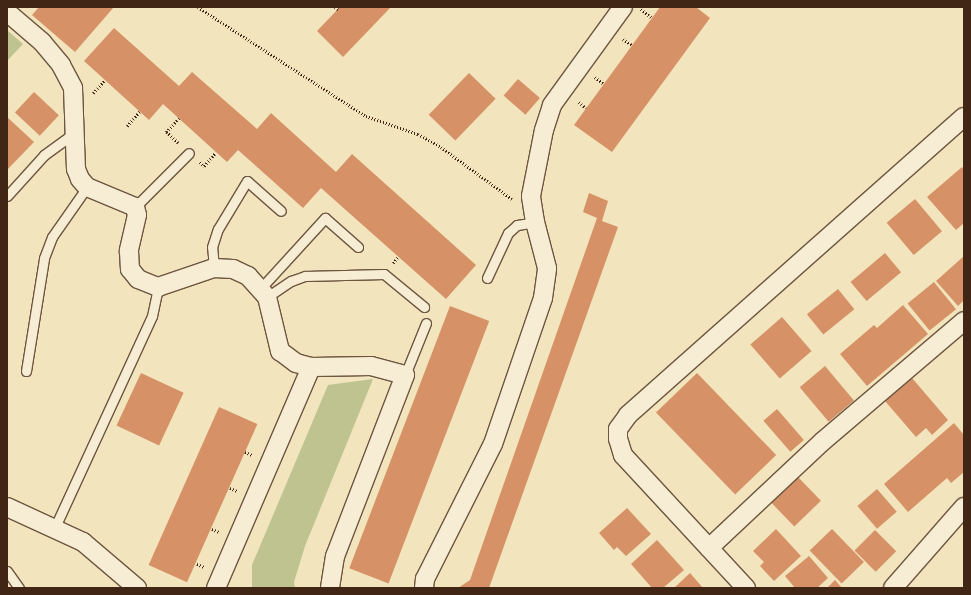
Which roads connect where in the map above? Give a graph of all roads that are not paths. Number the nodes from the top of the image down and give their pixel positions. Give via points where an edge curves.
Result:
1 (623, 7) edge
2 (7, 12) edge
3 (964, 117) edge
4 (74, 133) junction
5 (189, 153) dead end
6 (87, 187) junction
7 (7, 196) edge
8 (135, 206) junction
9 (281, 211) dead end
10 (534, 218) junction
11 (358, 248) dead end
12 (214, 268) junction
13 (487, 278) dead end
14 (158, 288) junction
15 (264, 292) junction
16 (424, 308) dead end
17 (964, 321) edge
18 (426, 323) dead end
19 (311, 368) junction
20 (26, 371) dead end
21 (405, 375) junction
22 (7, 507) edge
23 (964, 507) edge
24 (55, 527) junction
25 (709, 548) junction
26 (7, 571) edge
27 (19, 588) edge
28 (137, 588) edge
29 (216, 588) edge
30 (330, 588) edge
31 (424, 588) edge
32 (746, 588) edge
33 (893, 588) edge

1 - 10 street via 552,105 534,172 531,196
2 - 4 street via 42,42 61,65 73,88
3 - 25 street via 628,415 618,429 623,455
4 - 6 street via 76,169
4 - 7 lane via 44,155
5 - 8 lane
6 - 8 street
6 - 20 lane via 52,237 44,258
8 - 14 street via 137,216 129,251 130,269 138,279
9 - 12 lane via 247,181 218,229 212,247
10 - 13 lane via 517,225 508,233
10 - 31 street via 547,268 543,298 493,444 425,580
11 - 15 lane via 325,218
12 - 14 street
12 - 15 street via 232,269 248,276
14 - 24 lane via 152,316
15 - 16 lane via 305,276 384,274
15 - 19 street via 280,351 296,363
17 - 25 street via 823,441
18 - 21 lane
19 - 21 street via 372,366
19 - 29 street
21 - 30 street via 335,556
22 - 24 street
23 - 33 street
24 - 28 street via 83,542
25 - 32 street
26 - 27 lane

